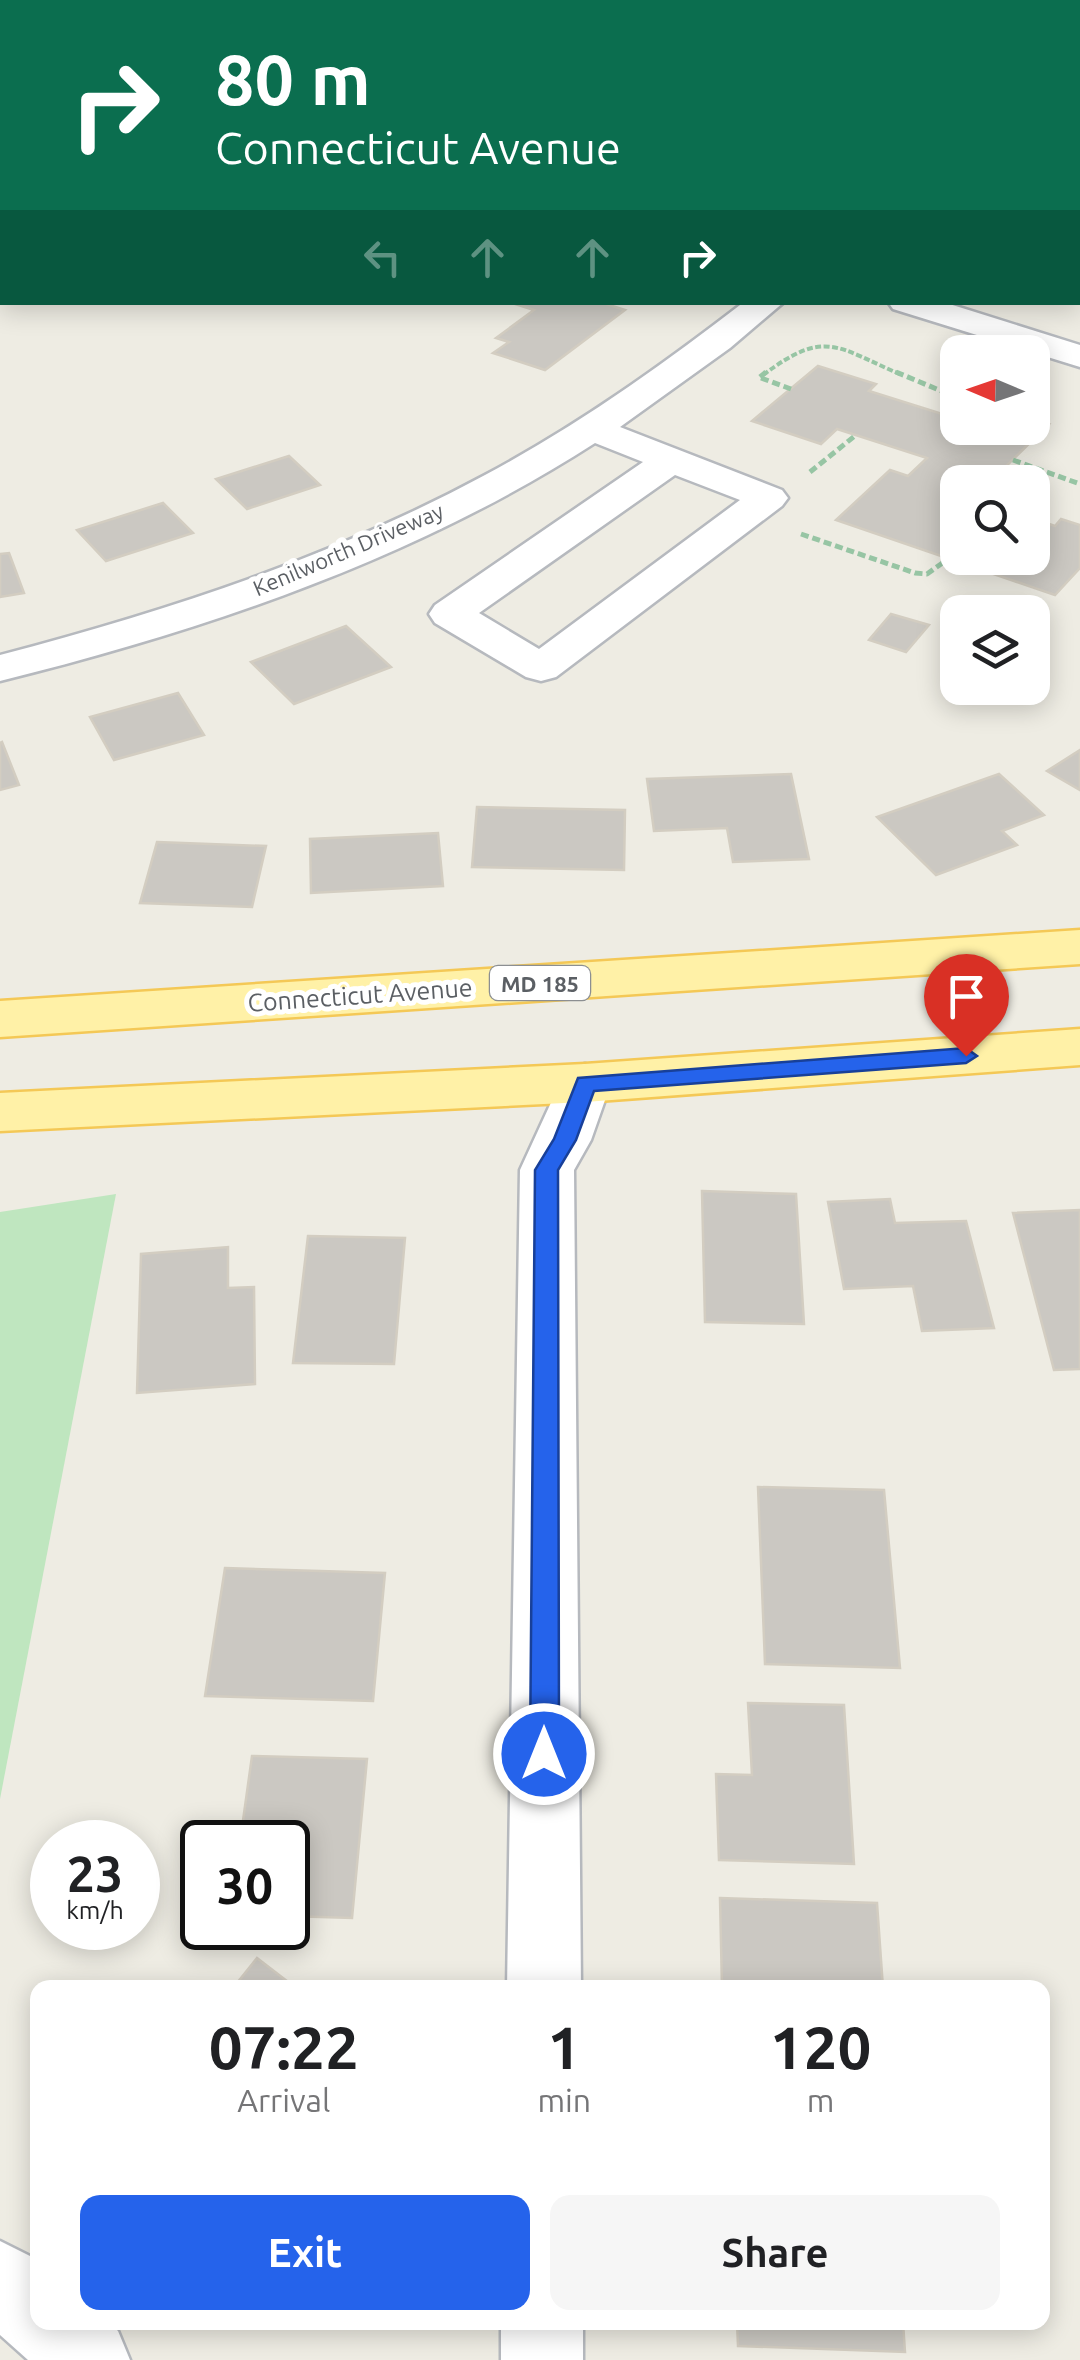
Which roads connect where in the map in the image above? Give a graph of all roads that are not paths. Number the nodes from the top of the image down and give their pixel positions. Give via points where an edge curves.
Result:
1 (763, 305) edge
2 (914, 305) edge
3 (1080, 356) edge
4 (590, 428) junction
5 (670, 460) junction
6 (0, 668) edge
7 (1080, 947) edge
8 (0, 1019) edge
9 (1080, 1047) edge
10 (586, 1084) junction
11 (0, 1112) edge
12 (544, 1980) edge
13 (0, 2282) edge
14 (30, 2307) edge
15 (55, 2330) edge
16 (542, 2330) edge
17 (89, 2360) edge
18 (542, 2360) edge

1 - 4 street, Kenilworth Driveway
2 - 3 street
4 - 5 street
4 - 6 street, Kenilworth Driveway via 405,530 208,606
5 - 5 street via 768,498 542,668 450,614
7 - 8 main road, Connecticut Avenue / MD 185
9 - 10 main road
10 - 11 main road
10 - 12 street via 547,1170
13 - 14 street
15 - 17 street
16 - 18 street

